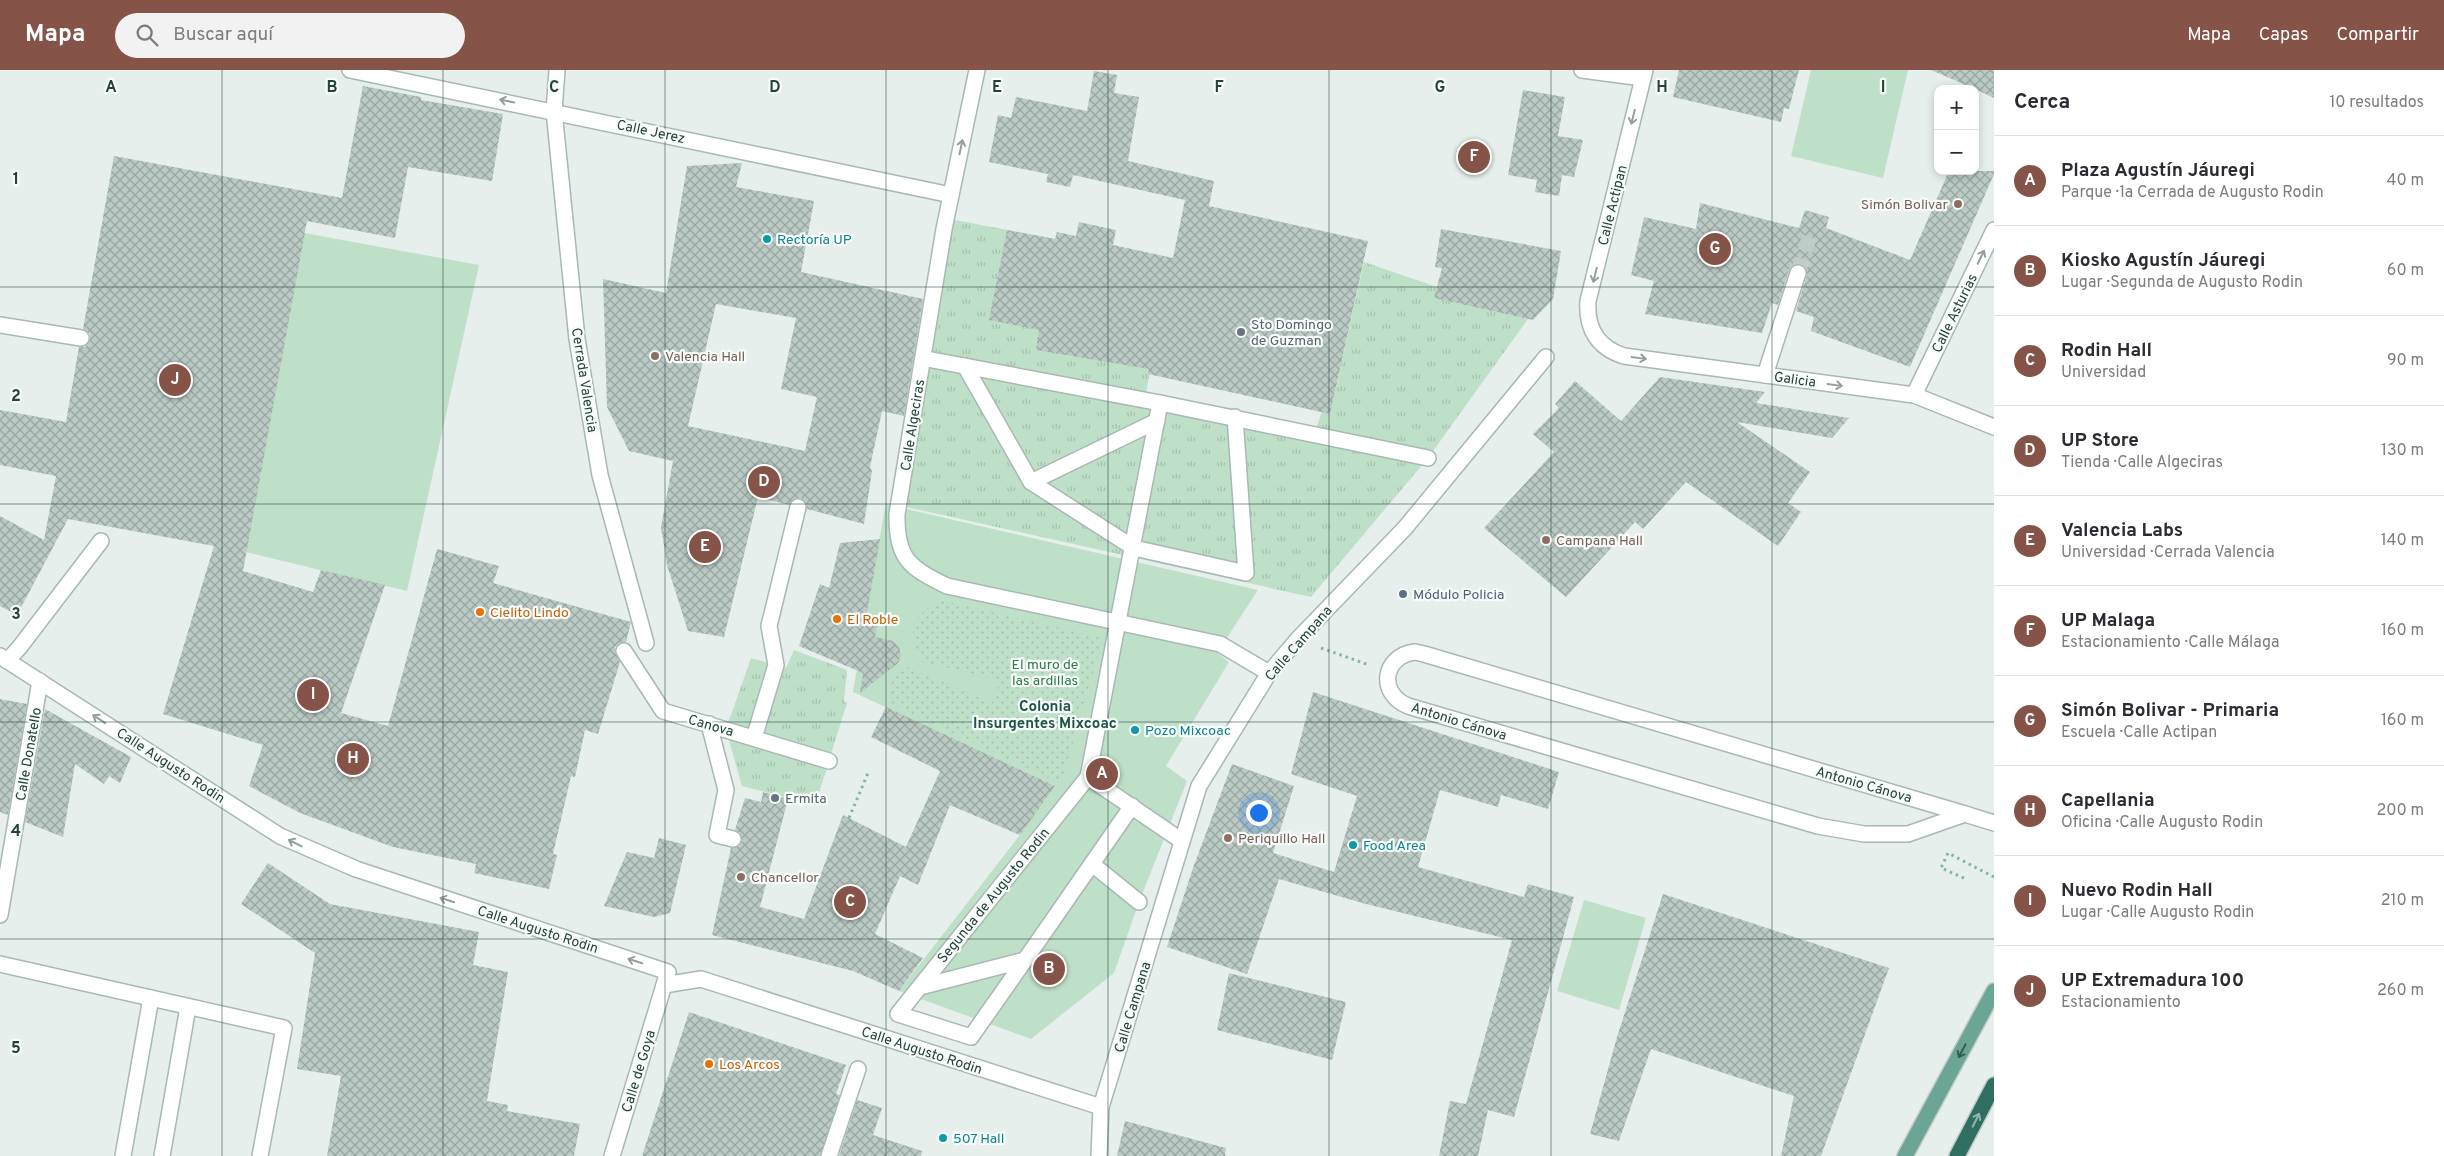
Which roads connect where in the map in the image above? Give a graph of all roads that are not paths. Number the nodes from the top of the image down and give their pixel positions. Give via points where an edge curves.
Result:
1 (350, 70) edge
2 (557, 70) edge
3 (977, 70) edge
4 (1582, 70) edge
5 (1644, 74) edge
6 (554, 111) junction
7 (951, 195) junction
8 (1994, 230) edge
9 (1798, 273) tunnel mouth
10 (0, 325) edge
11 (81, 338) dead end
12 (1596, 339) joint
13 (1546, 357) dead end
14 (927, 359) dead end
15 (964, 366) junction
16 (1765, 375) junction
17 (1914, 395) junction
18 (1160, 403) junction
19 (1235, 417) junction
20 (1157, 421) junction
21 (1994, 427) edge
22 (1428, 458) dead end
23 (1031, 482) junction
24 (798, 507) dead end
25 (101, 541) dead end
26 (1134, 548) junction
27 (1118, 623) junction
28 (646, 643) dead end
29 (624, 651) dead end
30 (3, 658) edge
31 (1269, 674) junction
32 (40, 681) junction
33 (709, 724) junction
34 (754, 738) junction
35 (829, 760) dead end
36 (1088, 777) junction
37 (1132, 806) junction
38 (1966, 814) junction
39 (1994, 823) edge
40 (733, 839) dead end
41 (1182, 841) junction
42 (1092, 864) junction
43 (1139, 902) dead end
44 (0, 915) edge
45 (1025, 960) junction
46 (0, 964) edge
47 (664, 985) junction
48 (920, 987) junction
49 (1994, 991) edge
50 (151, 998) junction
51 (188, 1007) junction
52 (858, 1069) dead end
53 (1994, 1085) edge
54 (1101, 1107) junction
55 (123, 1156) edge
56 (162, 1156) edge
57 (260, 1156) edge
58 (612, 1156) edge
59 (829, 1156) edge
60 (1099, 1156) edge
61 (1905, 1156) edge
62 (1957, 1156) edge

6 -> 1 street, Calle Jerez
2 - 6 street, Cerrada Valencia
7 -> 3 street, Calle Algeciras
4 - 5 street
5 -> 12 street, Calle Actipan via 1588,301 1587,314
6 - 7 street, Calle Jerez
6 - 28 street, Cerrada Valencia via 577,339 598,466
7 - 27 street, Calle Algeciras via 897,514 904,554 918,572 947,586
17 -> 8 street, Calle Asturias
9 - 16 street
10 - 11 street
12 -> 16 street, Galicia via 1614,353 1624,356
13 - 31 street, Calle Campana via 1405,528 1297,640
14 - 15 street
15 - 18 street
15 - 23 street
16 -> 17 street, Galicia
17 - 21 street, Galicia
18 - 19 street
18 - 20 street
19 - 22 street
19 - 26 street via 1246,573
20 - 23 street
20 - 26 street
23 - 26 street
24 - 34 street via 769,626 776,665
25 - 30 street via 19,648
26 - 27 street
27 - 31 street, Calle Algeciras via 1220,644
27 - 36 street
29 - 33 street, Canova via 662,711
30 - 32 street, Calle Augusto Rodin
31 - 41 street, Calle Campana via 1199,786
32 - 44 street, Calle Donatello
47 -> 32 street, Calle Augusto Rodin via 668,972 356,869 306,849 280,836
33 - 34 street, Canova
33 - 40 street via 726,790 716,835
34 - 35 street, Canova
36 - 37 street
36 - 48 street, Segunda de Augusto Rodin
37 - 41 street
37 - 42 street
38 - 38 street, Antonio Cánova via 1908,834 1864,834 1818,826 1408,706 1394,697 1388,681 1389,672 1398,658 1406,653 1424,654
38 - 39 street, Antonio Cánova
41 - 54 street, Calle Campana
42 - 43 street
42 - 45 street
45 - 48 street
45 - 48 street, Segunda de Augusto Rodin via 971,1037 898,1014
46 - 50 street
47 - 54 street, Calle Augusto Rodin via 701,979
47 - 58 street, Calle de Goya
49 -> 61 main road
50 - 51 street
50 - 55 street
51 - 56 street
51 - 57 street via 284,1028
52 - 59 street
62 -> 53 highway
54 - 60 street, Calle Campana

